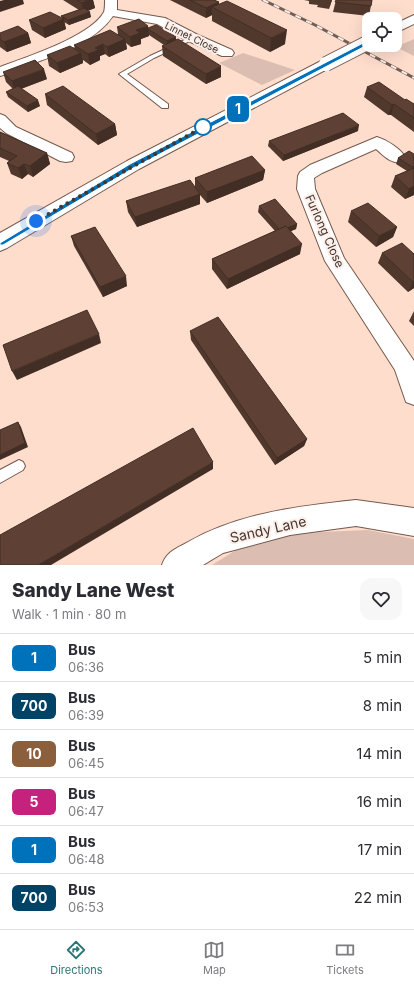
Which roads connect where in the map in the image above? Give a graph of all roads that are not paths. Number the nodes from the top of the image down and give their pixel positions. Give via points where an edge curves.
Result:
1 (110, 6) edge
2 (414, 19) edge
3 (402, 25) edge
4 (193, 38) junction
5 (362, 46) edge
6 (227, 53) dead end
7 (0, 72) edge
8 (165, 106) dead end
9 (0, 119) edge
10 (66, 156) dead end
11 (398, 158) edge
12 (0, 243) edge
13 (414, 394) edge
14 (18, 466) dead end
15 (0, 477) edge
16 (414, 522) edge
17 (176, 565) edge

1 - 4 street, Linnet Close via 161,21
1 - 7 street via 96,28 69,44
2 - 3 street
4 - 6 street, Linnet Close
4 - 8 lane via 122,74
5 - 12 street, bridge via 133,165
9 - 10 street via 11,130
11 - 13 street, Furlong Close via 377,142 316,169 306,176 306,189 335,260 405,366
14 - 15 lane
16 - 17 street, Sandy Lane via 356,513 290,521 217,541

